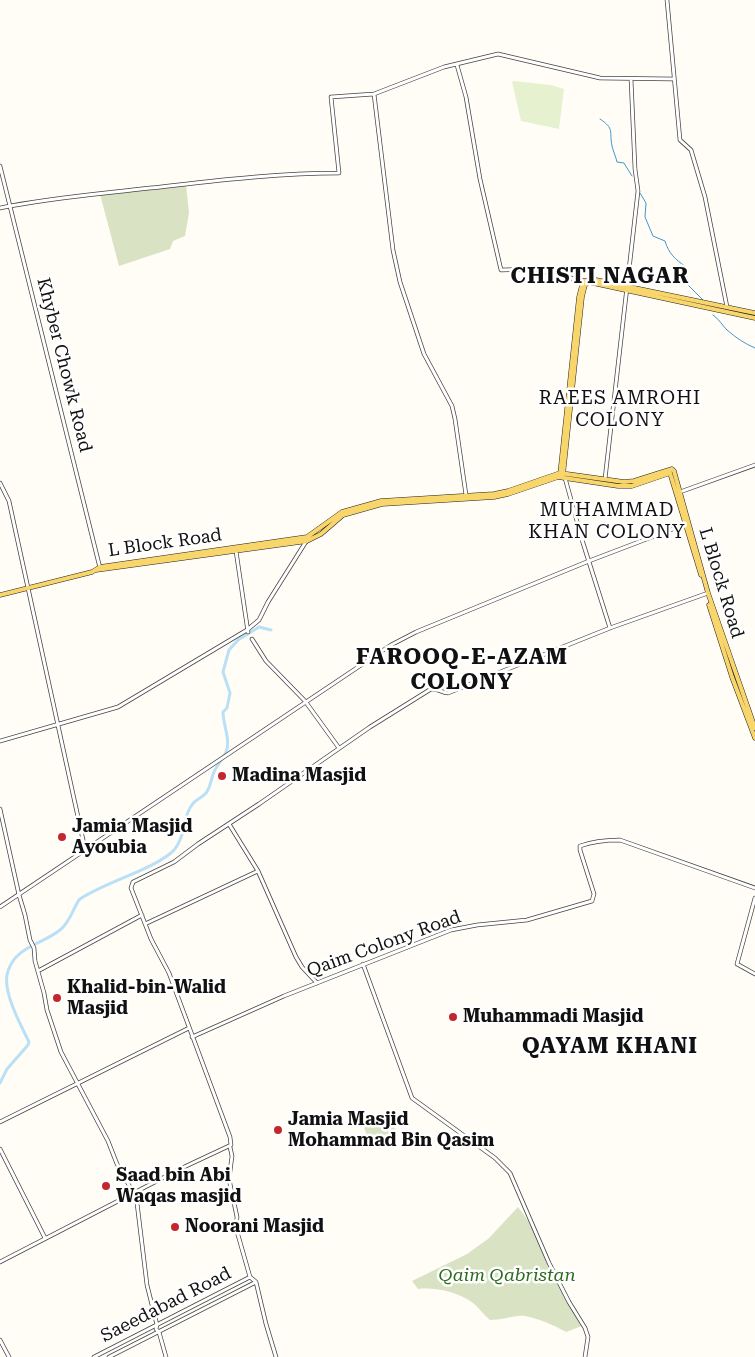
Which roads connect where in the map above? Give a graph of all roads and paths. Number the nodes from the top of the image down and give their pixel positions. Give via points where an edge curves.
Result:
1 (667, 0) edge
2 (457, 65) junction
3 (631, 79) junction
4 (673, 79) junction
5 (374, 94) junction
6 (0, 166) edge
7 (10, 206) junction
8 (0, 208) edge
9 (583, 281) junction
10 (627, 289) junction
11 (727, 307) junction
12 (755, 313) edge
13 (755, 318) edge
14 (755, 465) edge
15 (562, 476) junction
16 (605, 479) junction
17 (0, 483) edge
18 (680, 492) junction
19 (466, 495) junction
20 (336, 518) junction
21 (686, 524) junction
22 (307, 539) junction
23 (236, 551) junction
24 (589, 561) junction
25 (99, 569) junction
26 (28, 587) junction
27 (707, 594) junction
28 (0, 595) edge
29 (610, 628) junction
30 (247, 631) junction
31 (252, 639) dead end
32 (305, 701) junction
33 (57, 725) junction
34 (755, 728) edge
35 (755, 738) edge
36 (0, 742) edge
37 (339, 748) junction
38 (0, 809) edge
39 (229, 824) junction
40 (85, 850) junction
41 (258, 872) junction
42 (755, 888) edge
43 (19, 894) junction
44 (755, 898) edge
45 (0, 907) edge
46 (142, 915) junction
47 (146, 924) junction
48 (364, 964) junction
49 (38, 971) junction
50 (755, 974) edge
51 (317, 983) junction
52 (188, 1028) junction
53 (192, 1037) junction
54 (78, 1083) junction
55 (0, 1122) edge
56 (230, 1147) junction
57 (0, 1149) edge
58 (134, 1194) junction
59 (45, 1238) junction
60 (0, 1262) edge
61 (250, 1277) junction
62 (256, 1282) junction
63 (157, 1325) junction
64 (159, 1332) junction
65 (0, 1340) edge
66 (9, 1357) edge
67 (94, 1357) edge
68 (109, 1357) edge
69 (166, 1357) edge
70 (276, 1357) edge
71 (585, 1357) edge

1 - 4 street
2 - 3 street via 498,54 591,77
2 - 5 street
2 - 9 street via 501,270 534,269
3 - 4 street
3 - 10 street via 638,191
4 - 11 street via 680,140 691,150 705,197
5 - 7 street via 331,97 339,173 303,173 174,185
5 - 19 street via 393,250 400,282 424,354 452,406
6 - 7 street, Khyber Chowk Road
7 - 8 street
7 - 25 street, Khyber Chowk Road
9 - 10 main road via 596,280
9 - 15 main road
10 - 11 main road
10 - 13 main road
10 - 15 main road via 589,282 584,286
10 - 16 street
11 - 12 main road
14 - 18 street
15 - 16 main road, L Block Road
15 - 19 main road, L Block Road via 508,491
15 - 20 main road, L Block Road via 505,495 382,504
15 - 21 main road, L Block Road via 632,486 670,473
15 - 24 street
16 - 18 main road, L Block Road via 630,481 672,469
17 - 26 street via 9,500
18 - 27 main road, L Block Road
19 - 20 main road, L Block Road via 381,501 344,511
20 - 22 main road, L Block Road
21 - 24 street
21 - 27 main road, L Block Road
22 - 23 main road, L Block Road
22 - 25 main road, L Block Road
22 - 30 street via 259,620
23 - 25 main road, L Block Road
23 - 30 street
24 - 29 street
24 - 32 street via 400,640
25 - 26 main road
26 - 28 main road
26 - 33 street
27 - 29 street
27 - 34 main road, L Block Road
27 - 35 main road, L Block Road
29 - 37 street via 448,693 431,689
30 - 33 street via 118,707
31 - 32 street via 266,660
32 - 37 street
32 - 40 street
33 - 36 street
33 - 40 street
37 - 39 street
38 - 43 street
39 - 41 street
39 - 46 street via 174,862 133,882 131,888
40 - 43 street
41 - 47 street
41 - 51 street via 296,957
42 - 48 street, Qaim Colony Road via 620,840 601,840 580,846 594,894 592,901 527,920 451,930
43 - 45 street
43 - 49 street
44 - 50 street via 737,964
46 - 47 street
46 - 49 street
47 - 52 street via 169,973
48 - 51 street, Qaim Colony Road
48 - 71 street via 412,1098 495,1158 510,1173 549,1262 586,1328
49 - 54 street via 46,1010 61,1052
51 - 53 street, Qaim Colony Road
52 - 53 street
52 - 54 street
53 - 56 street via 230,1136
54 - 55 street
54 - 58 street
56 - 58 street
56 - 61 street via 229,1179 237,1217 236,1228
57 - 59 street
58 - 59 street
58 - 63 street via 147,1285
59 - 60 street
61 - 62 street
61 - 63 street, Saeedabad Road
62 - 64 street, Saeedabad Road
62 - 70 street
63 - 64 street
63 - 67 street, Saeedabad Road
64 - 68 street, Saeedabad Road
64 - 69 street
65 - 66 street

